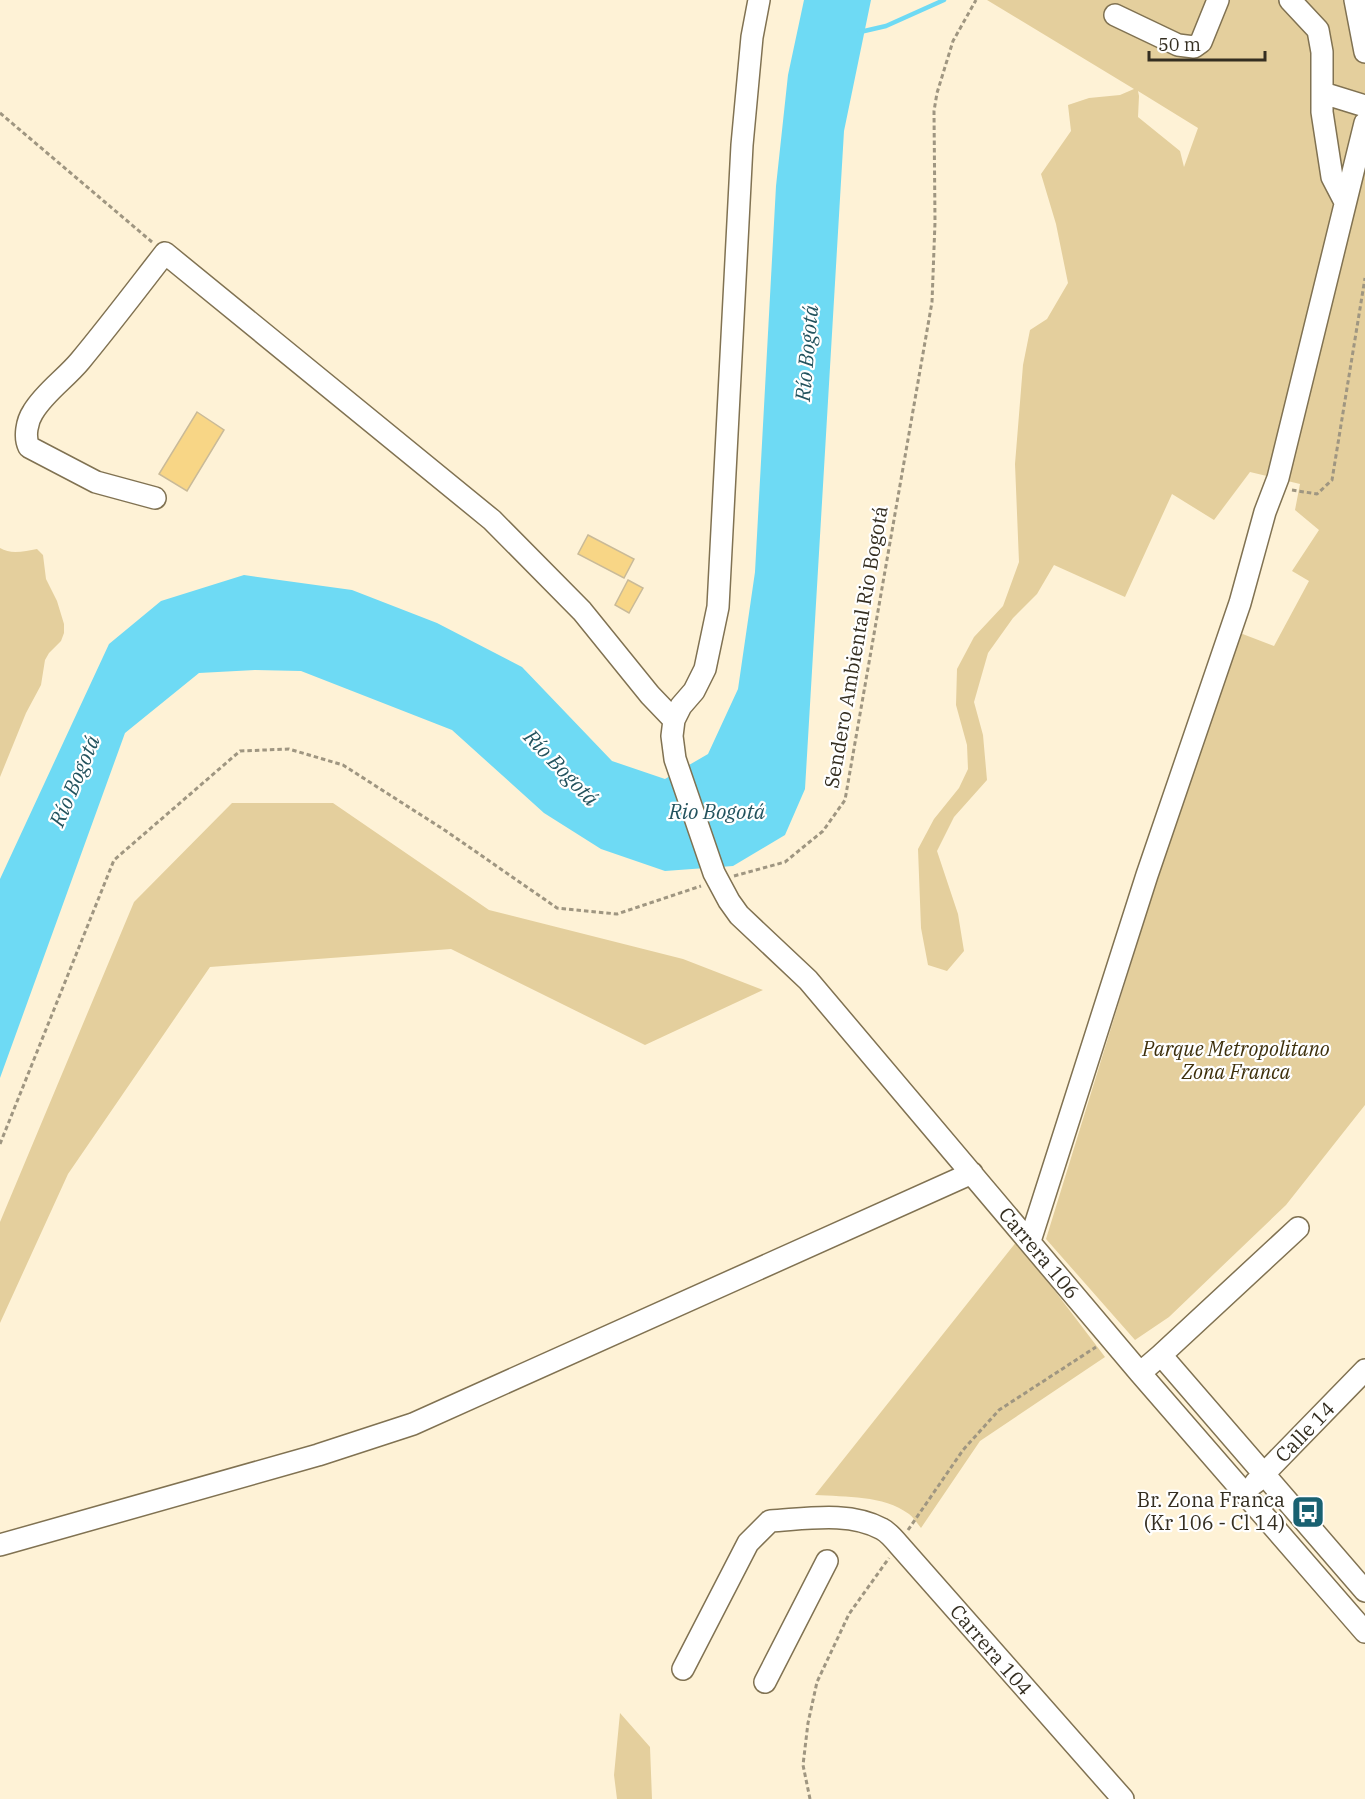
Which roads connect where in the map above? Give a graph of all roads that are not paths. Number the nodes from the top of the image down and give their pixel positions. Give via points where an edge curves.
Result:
1 (759, 0) edge
2 (1218, 0) edge
3 (1290, 0) edge
4 (1355, 0) edge
5 (1115, 15) dead end
6 (1365, 52) edge
7 (1323, 93) junction
8 (1365, 106) edge
9 (1365, 123) edge
10 (1345, 202) junction
11 (155, 498) dead end
12 (674, 720) junction
13 (972, 1173) junction
14 (1298, 1228) dead end
15 (1030, 1241) junction
16 (1161, 1355) junction
17 (1365, 1370) edge
18 (1140, 1373) junction
19 (1264, 1474) junction
20 (1245, 1494) junction
21 (0, 1545) edge
22 (827, 1561) dead end
23 (1365, 1591) edge
24 (1365, 1632) edge
25 (683, 1669) dead end
26 (765, 1682) dead end
27 (1123, 1799) edge

1 - 12 street via 742,145 718,607 705,669
2 - 5 street via 1201,42 1194,47 1178,45
3 - 7 street via 1318,30
4 - 6 street
7 - 8 street
7 - 10 street via 1322,112 1332,177
9 - 10 street
10 - 15 street via 1278,478
11 - 12 street via 96,482 29,447 26,431 38,405 79,363 165,253 492,520 582,611
12 - 13 street, Carrera 106 via 675,759 716,877 739,915 808,980
13 - 15 street, Carrera 106
13 - 21 street via 413,1424 318,1455
14 - 16 street
15 - 18 street, Carrera 106
16 - 18 street
16 - 19 street
17 - 19 street, Calle 14
18 - 20 street, Carrera 106
19 - 20 street, Calle 14
19 - 23 street
20 - 24 street, Carrera 106
22 - 26 street
25 - 27 street, Carrera 104 via 748,1543 770,1521 849,1518 868,1522 884,1530 899,1545

